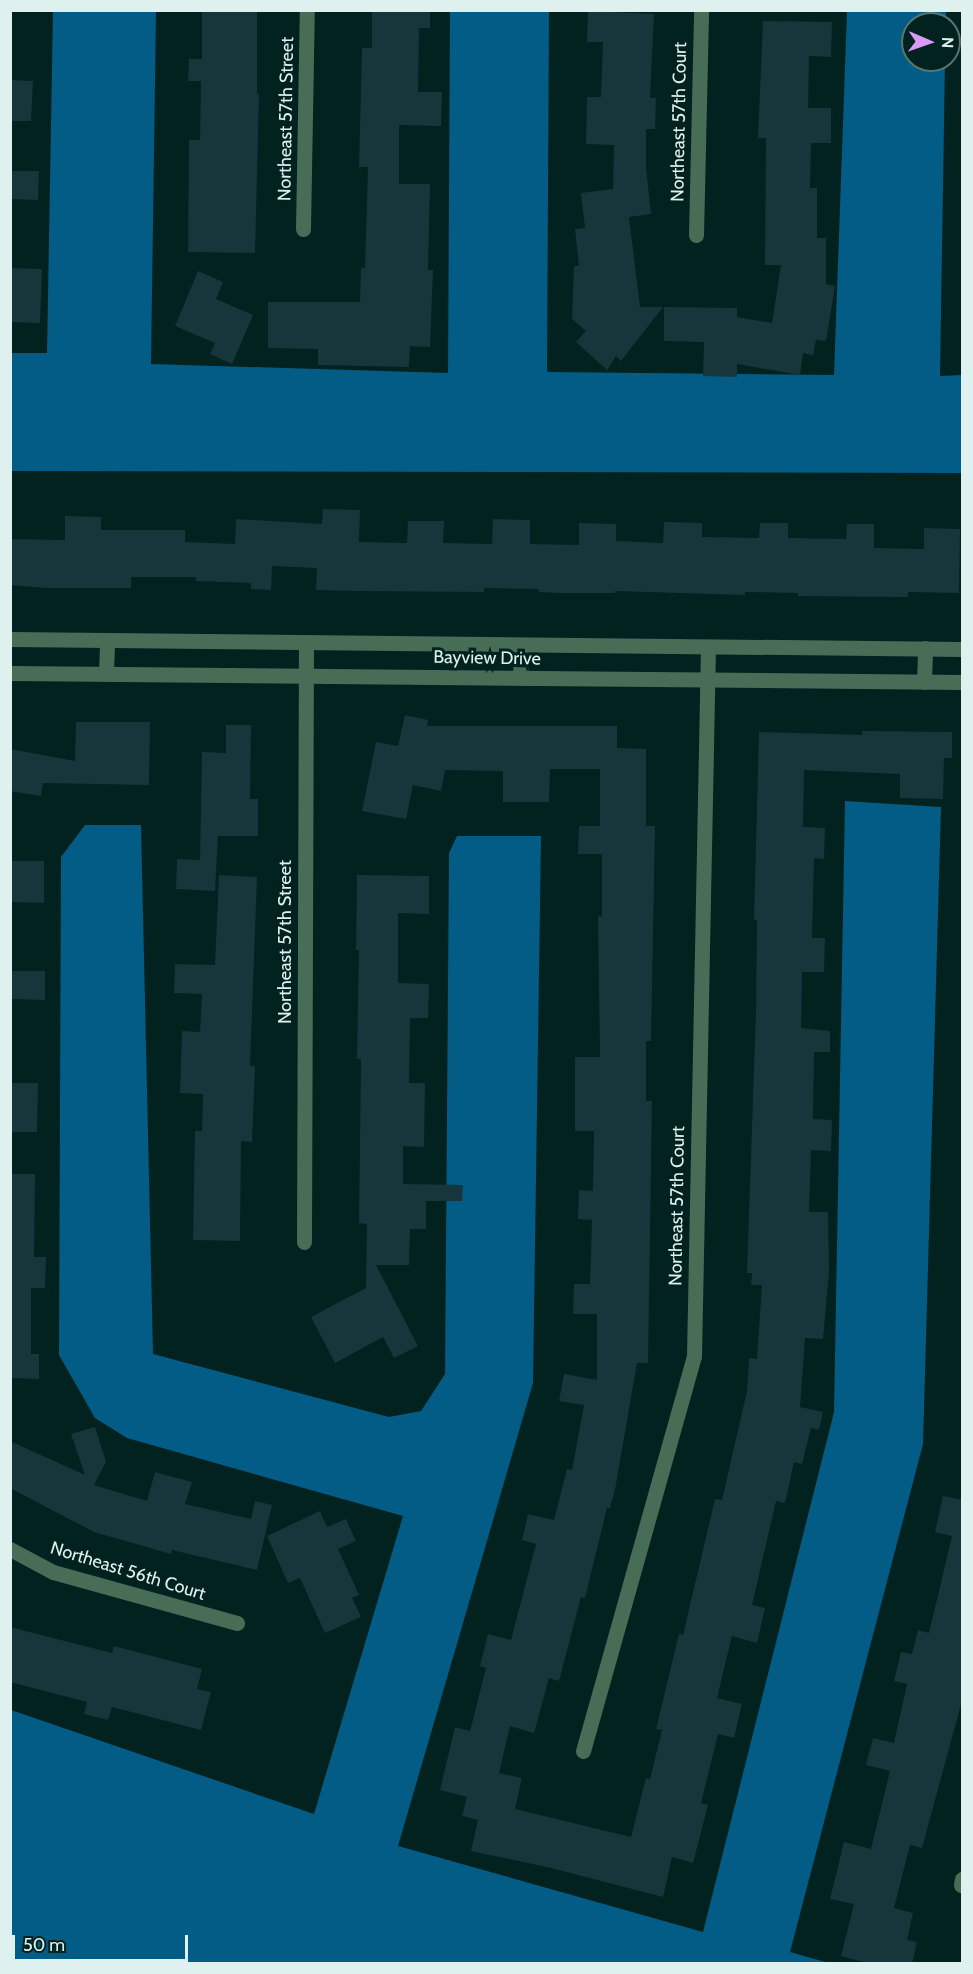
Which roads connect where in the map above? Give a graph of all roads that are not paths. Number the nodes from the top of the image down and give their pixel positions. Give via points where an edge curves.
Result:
1 (307, 10) edge
2 (701, 10) edge
3 (303, 229) dead end
4 (696, 235) dead end
5 (10, 639) edge
6 (106, 640) junction
7 (306, 642) junction
8 (521, 645) junction
9 (708, 647) junction
10 (925, 648) junction
11 (963, 649) edge
12 (10, 673) edge
13 (106, 673) junction
14 (305, 675) junction
15 (520, 678) junction
16 (707, 681) junction
17 (924, 682) junction
18 (963, 682) edge
19 (304, 1242) dead end
20 (10, 1550) edge
21 (237, 1623) dead end
22 (583, 1751) dead end

1 - 3 street, Northeast 57th Street
2 - 4 street, Northeast 57th Court
5 - 6 street, Bayview Drive
6 - 7 street, Bayview Drive
6 - 13 street
7 - 8 street, Bayview Drive
7 - 14 street, Northeast 57th Street
8 - 9 street, Bayview Drive
8 - 15 street
9 - 10 street, Bayview Drive
9 - 16 street, Northeast 57th Court
10 - 11 street, Bayview Drive
10 - 17 street
12 - 13 street, Bayview Drive
13 - 14 street, Bayview Drive
14 - 15 street, Bayview Drive
14 - 19 street, Northeast 57th Street
15 - 16 street, Bayview Drive
16 - 17 street, Bayview Drive
16 - 22 street, Northeast 57th Court via 694,1356
17 - 18 street, Bayview Drive
20 - 21 street, Northeast 56th Court via 53,1572

